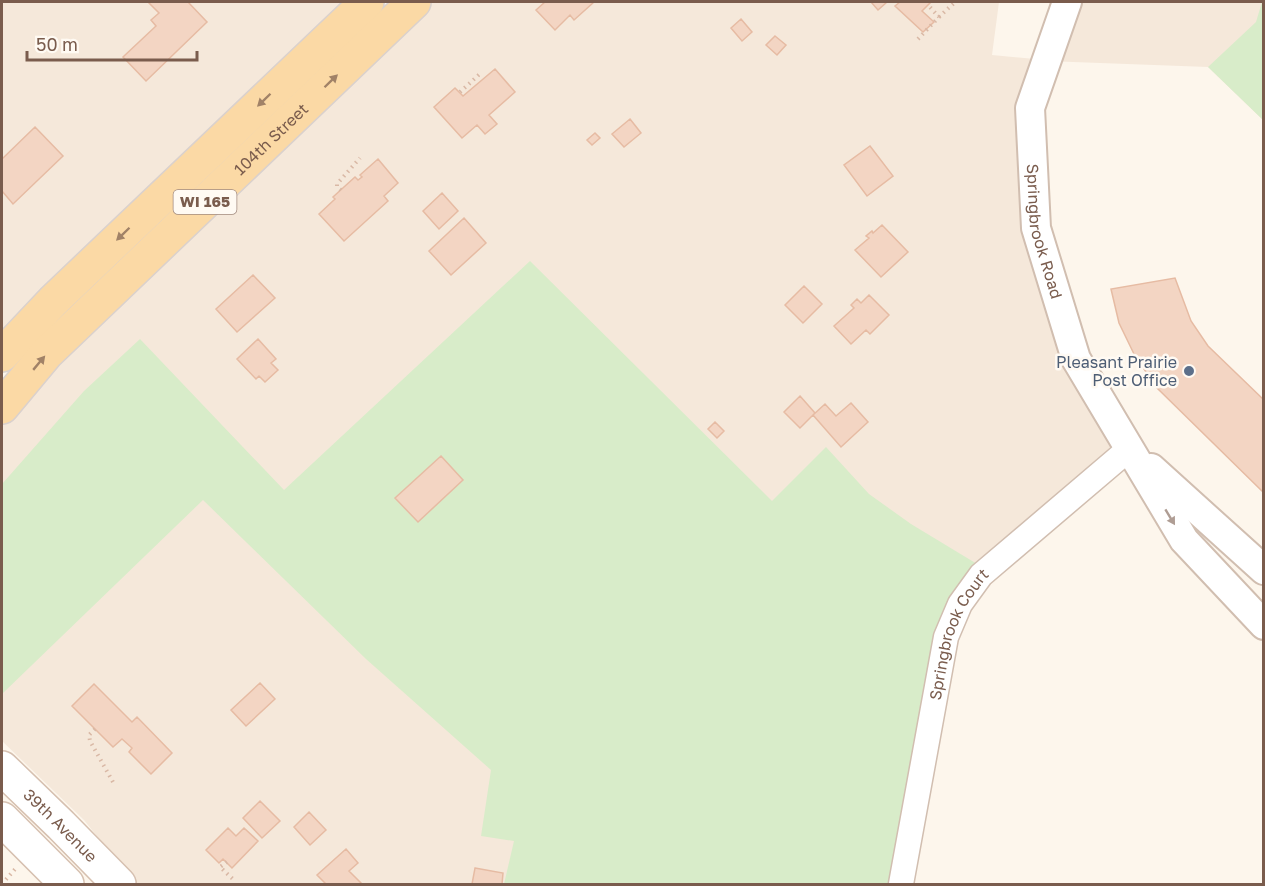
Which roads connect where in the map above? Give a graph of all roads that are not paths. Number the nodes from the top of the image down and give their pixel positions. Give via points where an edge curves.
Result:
1 (367, 2) edge
2 (414, 2) edge
3 (1067, 2) edge
4 (2, 355) edge
5 (2, 407) edge
6 (1129, 449) junction
7 (1263, 570) edge
8 (1263, 625) edge
9 (2, 768) edge
10 (2, 819) edge
11 (61, 825) junction
12 (34, 852) junction
13 (67, 885) edge
14 (119, 885) edge
15 (901, 885) edge

1 -> 4 main road, 104th Street / WI 165 via 53,301
5 -> 2 main road, 104th Street / WI 165 via 47,353
3 - 6 street, Springbrook Road via 1030,108 1036,228 1076,359
6 - 7 street, Springbrook Road
6 -> 8 street, Springbrook Road via 1184,540
6 - 15 street, Springbrook Court via 981,575 960,604 946,637
9 - 11 main road, 39th Avenue
10 - 12 main road
11 - 12 main road
11 - 14 main road, 39th Avenue
12 - 13 main road

